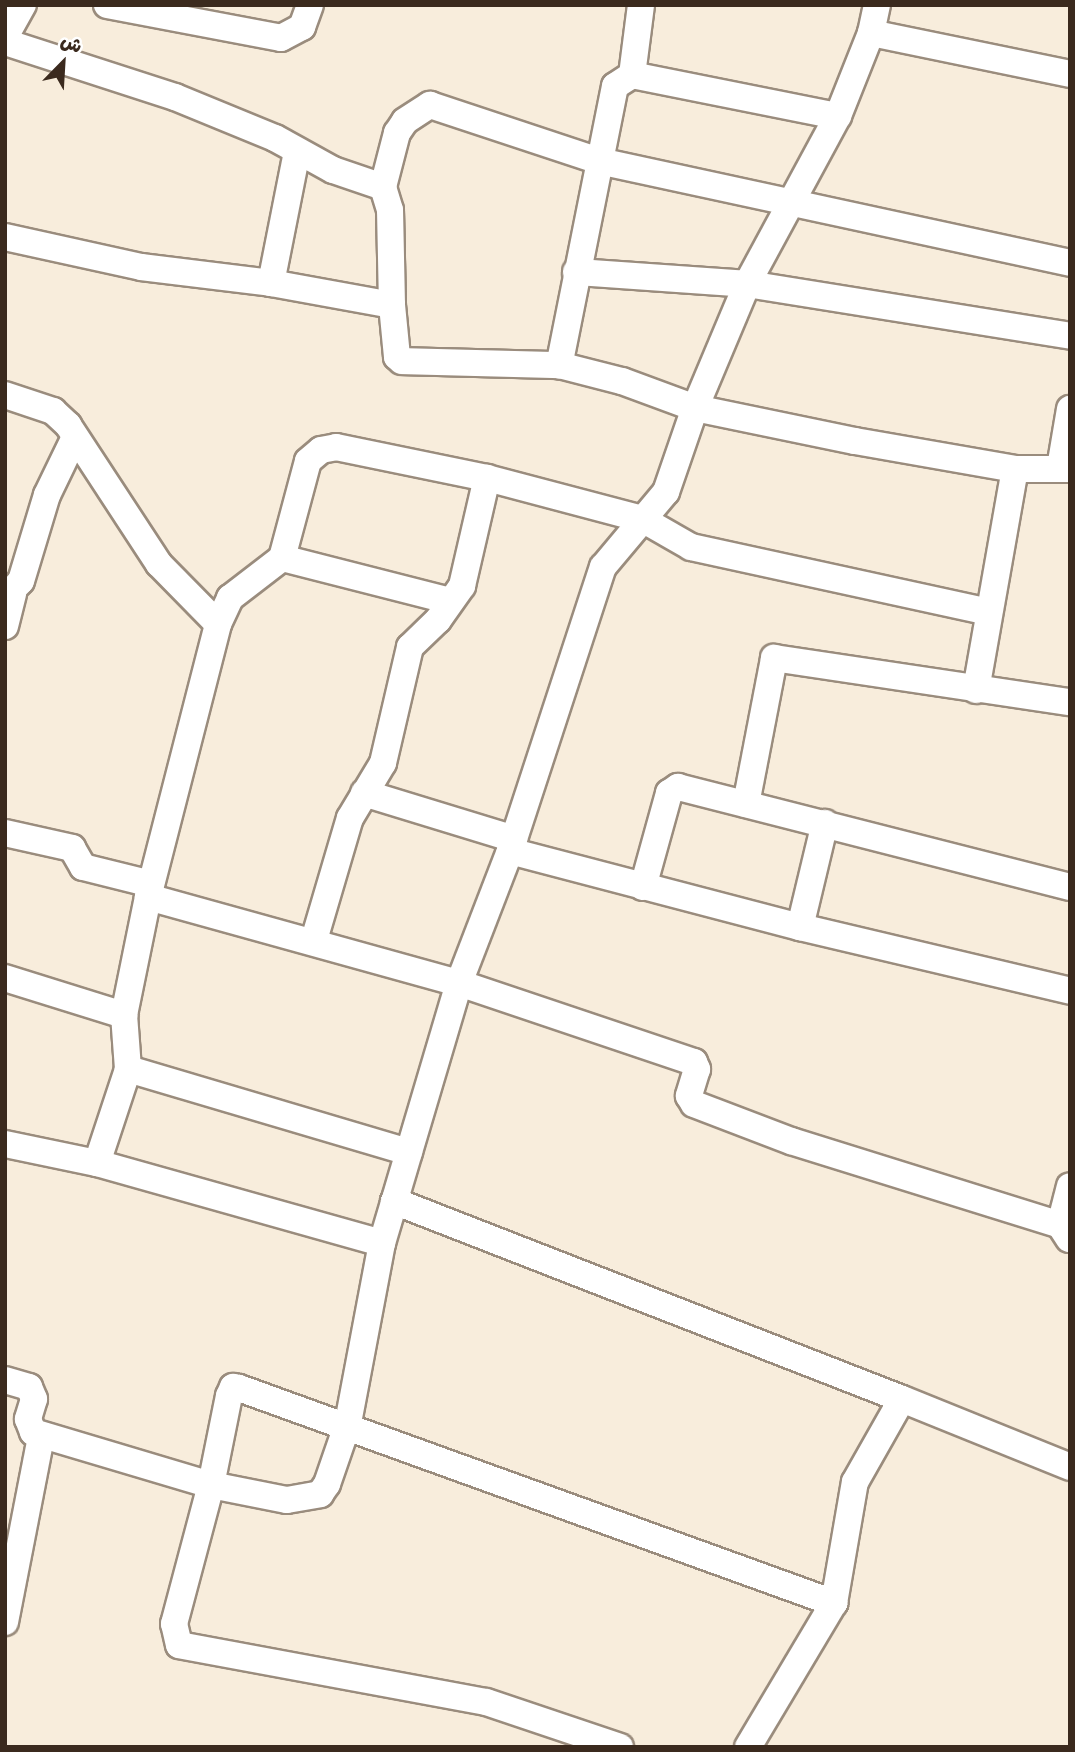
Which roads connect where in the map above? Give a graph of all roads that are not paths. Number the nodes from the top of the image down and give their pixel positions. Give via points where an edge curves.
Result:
1 (23, 5) edge
2 (107, 5) edge
3 (310, 5) edge
4 (641, 5) edge
5 (877, 5) edge
6 (871, 33) junction
7 (5, 39) edge
8 (1070, 74) edge
9 (632, 75) junction
10 (838, 116) junction
11 (297, 152) junction
12 (599, 161) junction
13 (383, 187) junction
14 (790, 206) junction
15 (5, 237) edge
16 (1070, 263) edge
17 (576, 272) junction
18 (271, 283) junction
19 (747, 284) junction
20 (392, 305) junction
21 (1070, 336) edge
22 (559, 365) junction
23 (5, 396) edge
24 (695, 408) junction
25 (1070, 409) edge
26 (75, 437) junction
27 (1015, 469) junction
28 (1065, 469) edge
29 (487, 478) junction
30 (642, 519) junction
31 (282, 558) junction
32 (9, 596) edge
33 (451, 601) junction
34 (989, 612) junction
35 (218, 624) junction
36 (5, 626) edge
37 (976, 690) junction
38 (1070, 702) edge
39 (364, 793) junction
40 (746, 804) junction
41 (825, 824) junction
42 (5, 833) edge
43 (512, 845) junction
44 (643, 887) junction
45 (1070, 887) edge
46 (150, 891) junction
47 (800, 927) junction
48 (314, 940) junction
49 (5, 978) edge
50 (459, 983) junction
51 (1070, 991) edge
52 (124, 1015) junction
53 (128, 1069) junction
54 (5, 1144) edge
55 (409, 1152) junction
56 (97, 1163) junction
57 (1070, 1186) edge
58 (394, 1201) junction
59 (1066, 1232) edge
60 (382, 1243) junction
61 (5, 1380) edge
62 (902, 1399) junction
63 (348, 1423) junction
64 (41, 1437) junction
65 (1070, 1467) edge
66 (211, 1485) junction
67 (834, 1602) junction
68 (5, 1622) edge
69 (620, 1747) edge
70 (748, 1747) edge

1 - 7 street
2 - 3 street via 281,37 294,35 302,27
4 - 9 street
5 - 6 street
6 - 8 street
6 - 10 street
7 - 11 street via 175,97 275,138
9 - 10 street
9 - 12 street via 615,86
10 - 14 street
11 - 13 street
11 - 18 street
12 - 13 street via 430,105 405,121 397,133
12 - 14 street
12 - 17 street
13 - 20 street via 390,210
14 - 16 street
14 - 19 street
15 - 18 street via 141,267
17 - 19 street
17 - 22 street
18 - 20 street
19 - 21 street
19 - 24 street
20 - 22 street via 397,357 402,361
22 - 24 street via 622,381
23 - 26 street via 53,411
24 - 27 street
24 - 30 street via 666,492
25 - 28 street
26 - 32 street via 47,495 33,553
26 - 35 street via 159,565
27 - 28 street
27 - 34 street
29 - 30 street
29 - 31 street via 336,447 321,450 308,461
29 - 33 street via 462,586
30 - 34 street via 691,547
30 - 43 street via 603,567
31 - 33 street
31 - 35 street via 230,598
32 - 36 street
33 - 39 street via 411,647 383,763
34 - 37 street
35 - 46 street
37 - 38 street
37 - 40 street via 775,658
39 - 43 street
39 - 48 street via 350,818
40 - 41 street
40 - 44 street via 692,787 678,787 669,793
41 - 45 street
41 - 47 street
42 - 46 street via 72,848 83,866
43 - 44 street
43 - 50 street
44 - 47 street
46 - 48 street
46 - 52 street
47 - 51 street
48 - 50 street
49 - 52 street
50 - 55 street
50 - 59 street via 694,1062 697,1069 689,1096 694,1104
52 - 53 street
53 - 55 street
53 - 56 street
54 - 56 street
55 - 58 street
56 - 60 street
57 - 59 street
58 - 60 street
58 - 62 street
60 - 63 street
61 - 64 street via 29,1387 34,1399 29,1427
62 - 65 street
62 - 67 street via 855,1482
63 - 66 street via 320,1494 287,1500
63 - 66 street via 233,1387
63 - 67 street
64 - 66 street
64 - 68 street
66 - 69 street via 174,1624 179,1645 485,1702
67 - 70 street

